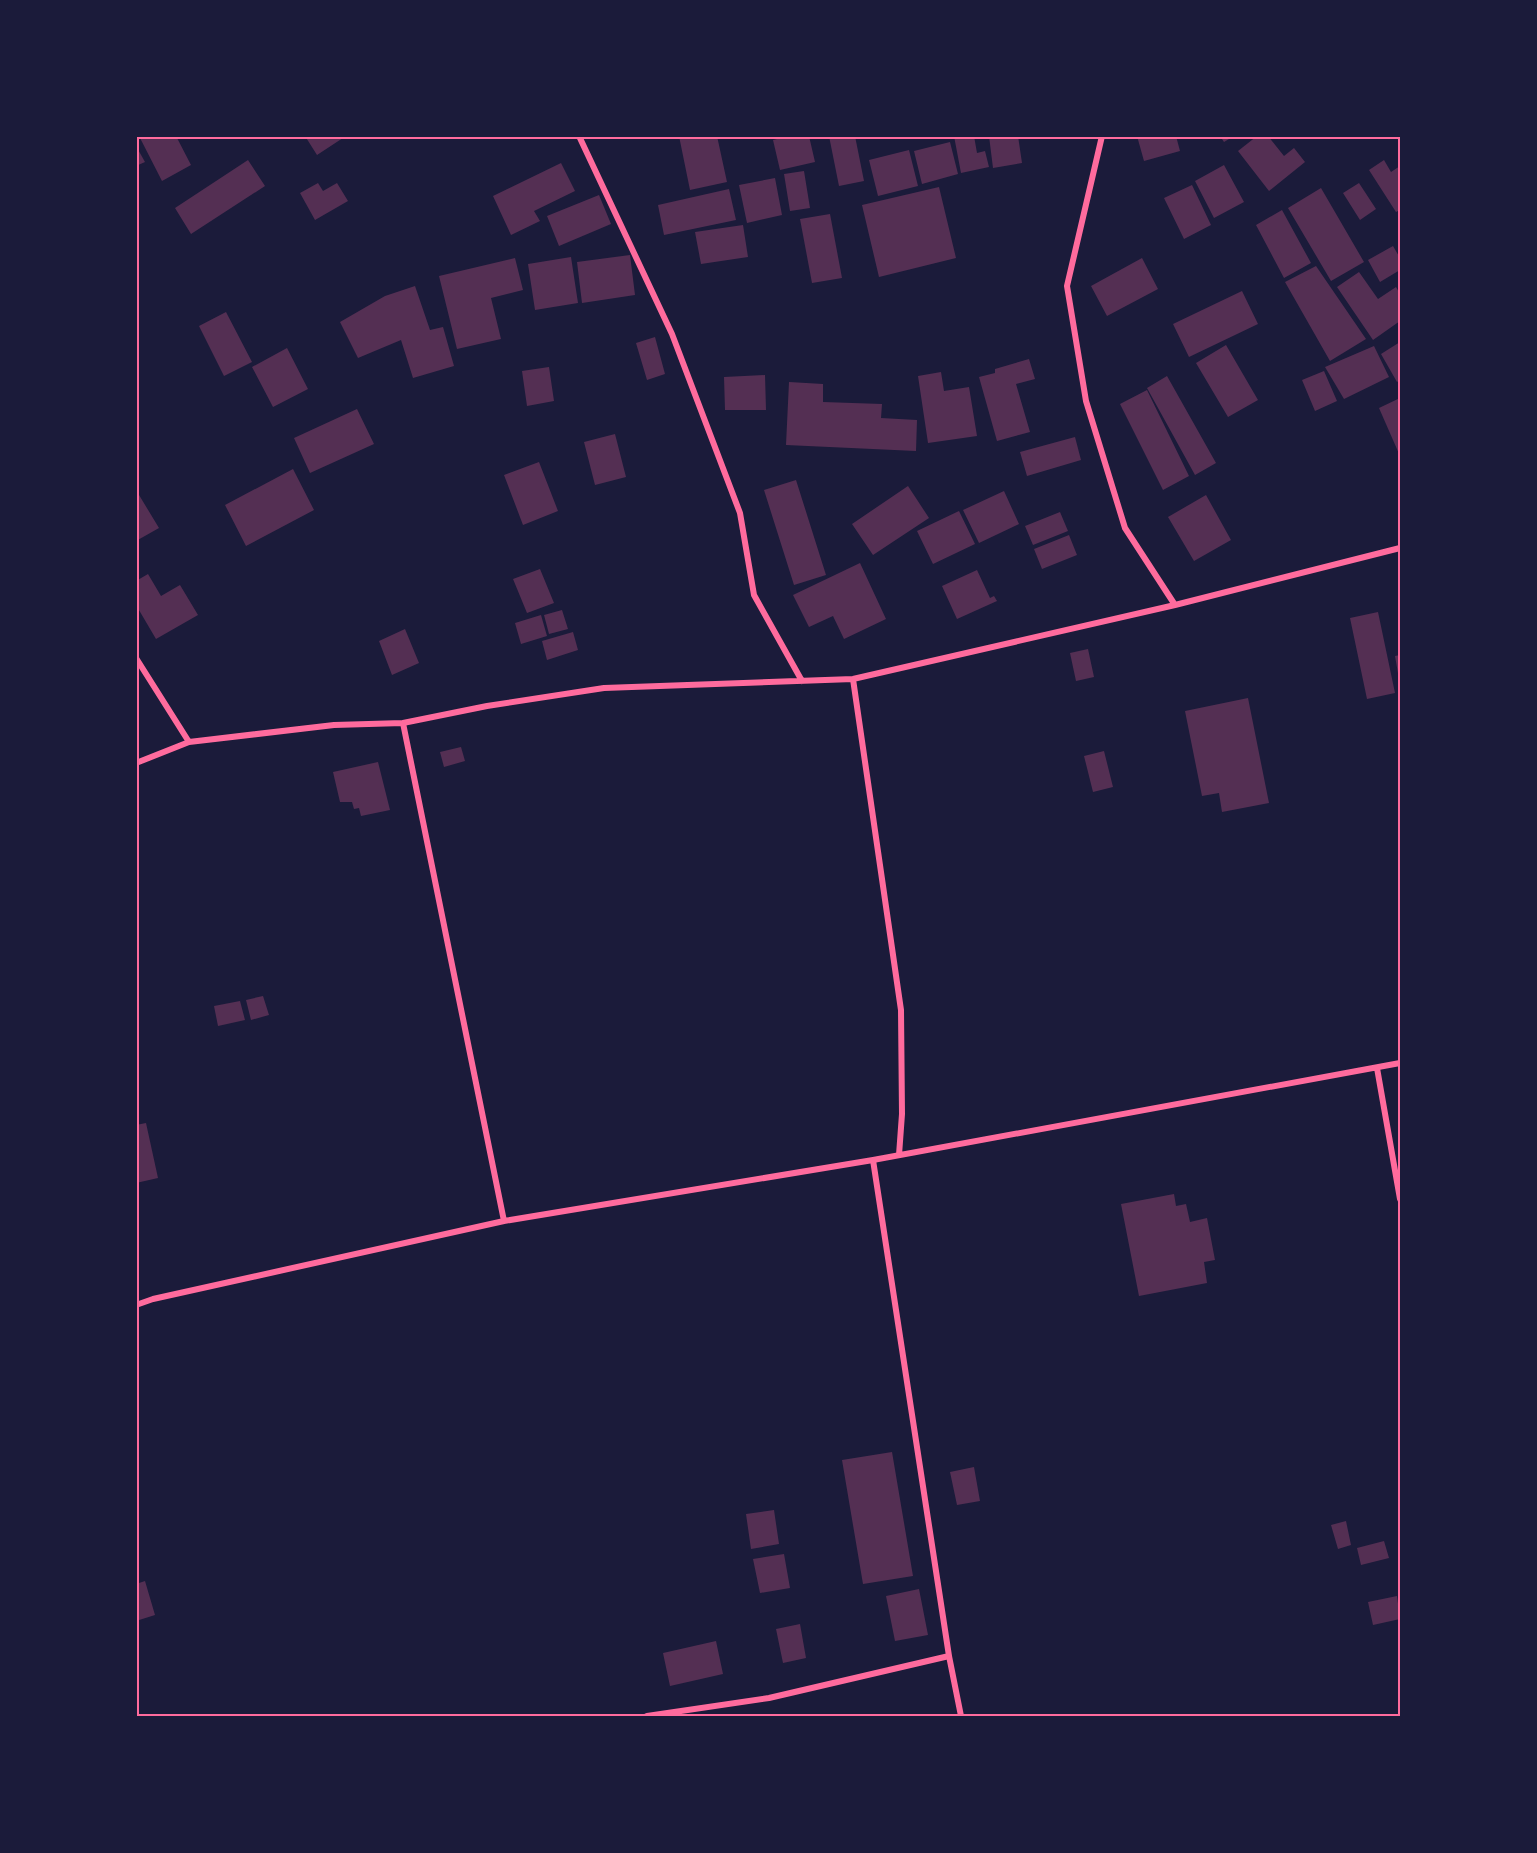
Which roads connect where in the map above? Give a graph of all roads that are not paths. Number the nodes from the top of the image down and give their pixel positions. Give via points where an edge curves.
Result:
1 (579, 136) edge
2 (1102, 136) edge
3 (1401, 548) edge
4 (1175, 605) junction
5 (136, 658) edge
6 (853, 680) junction
7 (802, 681) junction
8 (403, 723) junction
9 (189, 742) junction
10 (136, 763) edge
11 (1401, 1063) edge
12 (1377, 1068) junction
13 (899, 1155) junction
14 (873, 1160) junction
15 (1401, 1199) edge
16 (504, 1221) junction
17 (136, 1305) edge
18 (949, 1656) junction
19 (647, 1716) edge
20 (961, 1716) edge

1 - 7 street via 675,344 740,513 754,595
2 - 4 street via 1067,286 1086,400 1125,528
3 - 4 street
4 - 6 street
5 - 9 street
6 - 7 street
6 - 13 street via 901,1010
7 - 8 street via 604,688
8 - 9 street via 333,725
8 - 16 street
9 - 10 street
11 - 12 street
12 - 13 street
12 - 15 street
13 - 14 street
14 - 16 street
14 - 18 street
16 - 17 street
18 - 19 street via 769,1698
18 - 20 street

